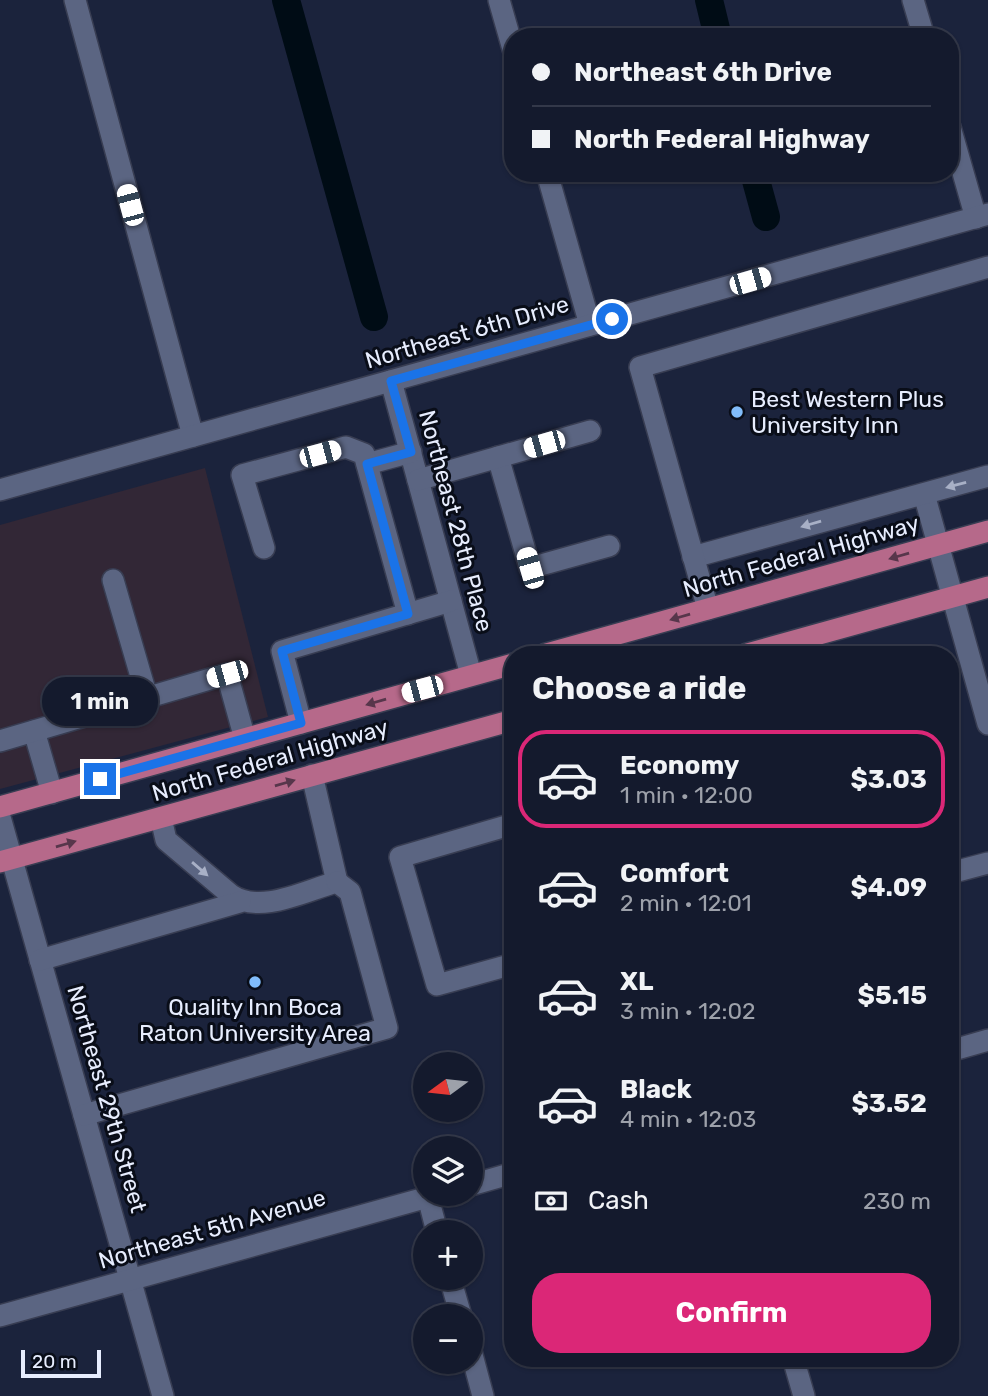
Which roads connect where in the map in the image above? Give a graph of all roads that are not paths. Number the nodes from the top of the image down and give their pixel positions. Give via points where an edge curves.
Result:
1 (75, 0) edge
2 (499, 0) edge
3 (913, 0) edge
4 (507, 28) edge
5 (921, 28) edge
6 (959, 152) edge
7 (550, 182) edge
8 (982, 216) edge
9 (988, 267) edge
10 (590, 325) junction
11 (391, 381) junction
12 (590, 431) dead end
13 (193, 436) junction
14 (411, 452) junction
15 (498, 457) junction
16 (367, 464) junction
17 (988, 476) edge
18 (418, 480) junction
19 (0, 490) edge
20 (924, 494) junction
21 (988, 531) edge
22 (938, 545) junction
23 (609, 546) dead end
24 (264, 548) dead end
25 (693, 557) junction
26 (113, 580) dead end
27 (988, 587) edge
28 (952, 597) junction
29 (451, 601) junction
30 (708, 609) junction
31 (408, 614) junction
32 (575, 646) edge
33 (776, 646) edge
34 (504, 667) edge
35 (471, 676) junction
36 (147, 697) junction
37 (504, 722) edge
38 (301, 723) junction
39 (988, 724) edge
40 (34, 731) junction
41 (245, 739) junction
42 (0, 741) edge
43 (312, 775) junction
44 (52, 793) junction
45 (0, 807) edge
46 (0, 817) edge
47 (161, 818) junction
48 (504, 827) edge
49 (6, 861) edge
50 (988, 863) edge
51 (959, 871) edge
52 (337, 882) junction
53 (240, 902) junction
54 (40, 960) junction
55 (504, 966) edge
56 (988, 1040) edge
57 (959, 1048) edge
58 (84, 1115) junction
59 (504, 1176) edge
60 (483, 1182) edge
61 (413, 1201) edge
62 (131, 1279) junction
63 (0, 1316) edge
64 (796, 1367) edge
65 (477, 1374) edge
66 (163, 1396) edge
67 (483, 1396) edge
68 (804, 1396) edge

1 - 13 street
2 - 4 street
3 - 5 street
6 - 8 street
7 - 10 street
8 - 10 street, Northeast 6th Drive
9 - 25 street via 640,367
10 - 11 street, Northeast 6th Drive
11 - 13 street, Northeast 6th Drive
11 - 14 street, Northeast 28th Place
12 - 15 street
13 - 19 street, Northeast 6th Drive
14 - 16 street
14 - 18 street, Northeast 28th Place
15 - 18 street
15 - 23 street via 530,568
16 - 24 street via 364,454 346,447 242,475
16 - 31 street
17 -> 20 street
18 - 29 street, Northeast 28th Place
20 - 22 street
20 -> 25 street
21 - 22 main road, North Federal Highway
22 - 28 street
22 -> 30 main road, North Federal Highway
25 - 30 street
26 - 36 street
27 - 28 main road
28 - 33 main road
28 - 39 street
29 - 31 street
29 - 35 street, Northeast 28th Place
30 -> 32 main road, North Federal Highway
31 - 38 street via 282,651
34 - 35 main road, North Federal Highway
35 -> 38 main road, North Federal Highway
36 - 40 street
36 - 41 street via 227,674
37 - 43 main road, North Federal Highway
38 - 41 main road, North Federal Highway
40 - 42 street
40 - 44 street
41 - 44 main road, North Federal Highway
47 -> 43 main road, North Federal Highway
43 - 52 street
44 - 45 main road, North Federal Highway
46 - 49 street, Northeast 29th Street
49 -> 47 main road, North Federal Highway
47 -> 53 street via 166,840
48 - 55 street via 400,857 437,985
49 - 54 street, Northeast 29th Street
50 - 51 street
52 - 53 street via 268,902
52 - 58 street via 350,892 387,1028
53 - 54 street
54 - 58 street, Northeast 29th Street
56 - 57 street
58 - 62 street, Northeast 29th Street
59 - 60 street
61 - 62 street, Northeast 5th Avenue
62 - 63 street, Northeast 5th Avenue
62 - 66 street, Northeast 29th Street
64 - 68 street
65 - 67 street

